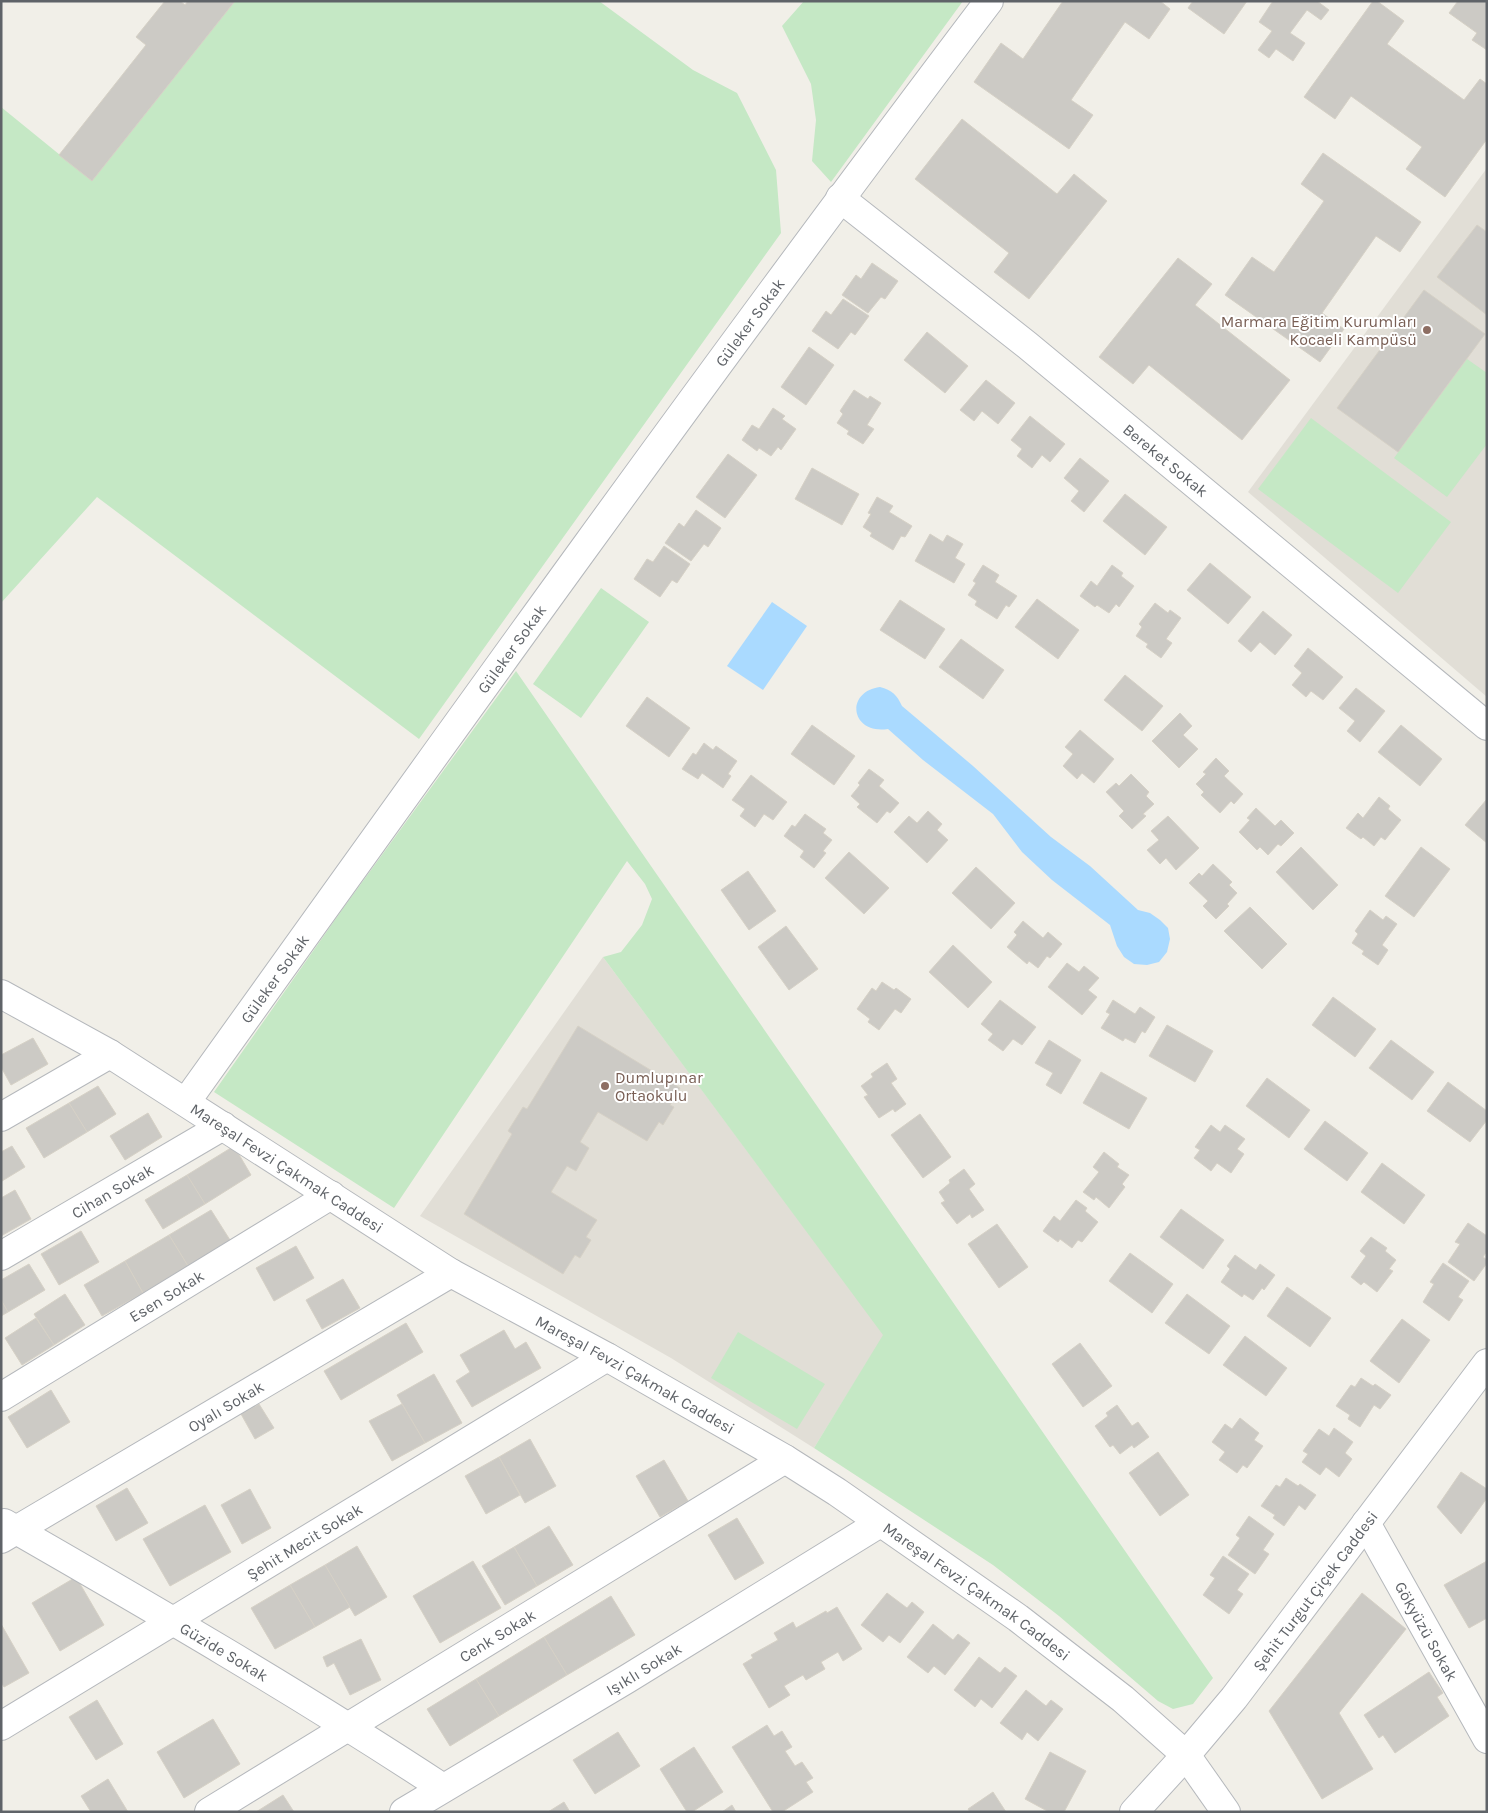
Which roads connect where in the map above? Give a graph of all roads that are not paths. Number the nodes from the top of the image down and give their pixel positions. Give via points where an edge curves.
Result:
1 (989, 1) edge
2 (840, 198) junction
3 (1487, 726) edge
4 (1, 994) edge
5 (110, 1054) junction
6 (186, 1102) junction
7 (1, 1117) edge
8 (223, 1126) junction
9 (331, 1195) junction
10 (1, 1256) edge
11 (450, 1273) junction
12 (607, 1357) junction
13 (1487, 1363) edge
14 (1, 1397) edge
15 (784, 1459) junction
16 (880, 1522) junction
17 (1366, 1524) junction
18 (6, 1530) edge
19 (173, 1621) junction
20 (1, 1726) edge
21 (349, 1727) junction
22 (1487, 1739) edge
23 (1186, 1755) junction
24 (443, 1788) junction
25 (209, 1812) edge
26 (404, 1812) edge
27 (1134, 1812) edge
28 (1226, 1812) edge

1 - 2 street, Güleker Sokak
2 - 3 street, Bereket Sokak via 1027,345
2 - 6 street, Güleker Sokak via 508,652
4 - 5 street, Mareşal Fevzi Çakmak Caddesi
5 - 6 street, Mareşal Fevzi Çakmak Caddesi
5 - 7 street
6 - 8 street, Mareşal Fevzi Çakmak Caddesi
8 - 9 street, Mareşal Fevzi Çakmak Caddesi
8 - 10 street, Cihan Sokak
9 - 11 street, Mareşal Fevzi Çakmak Caddesi
9 - 14 street, Esen Sokak
11 - 12 street, Mareşal Fevzi Çakmak Caddesi
11 - 18 street, Oyalı Sokak
12 - 15 street, Mareşal Fevzi Çakmak Caddesi
12 - 19 street, Şehit Mecit Sokak
13 - 17 street, Şehit Turgut Çiçek Caddesi
15 - 16 street, Mareşal Fevzi Çakmak Caddesi
15 - 21 street, Cenk Sokak
16 - 23 street, Mareşal Fevzi Çakmak Caddesi via 1018,1618 1123,1699
16 - 24 street, Işıklı Sokak via 627,1679
17 - 22 street, Gökyüzü Sokak
17 - 23 street, Şehit Turgut Çiçek Caddesi via 1234,1698
18 - 19 street, Güzide Sokak
19 - 20 street, Şehit Mecit Sokak
19 - 21 street, Güzide Sokak
21 - 24 street, Güzide Sokak
21 - 25 street, Cenk Sokak
23 - 27 street, Şehit Turgut Çiçek Caddesi
23 - 28 street, Mareşal Fevzi Çakmak Caddesi
24 - 26 street, Işıklı Sokak

